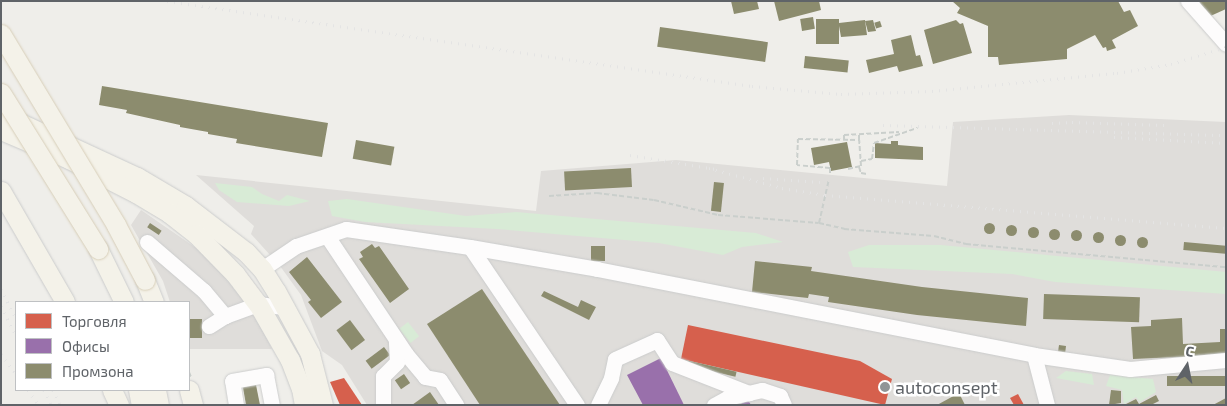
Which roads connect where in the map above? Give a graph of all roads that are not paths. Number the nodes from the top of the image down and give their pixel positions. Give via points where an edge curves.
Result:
1 (1188, 1) edge
2 (1, 34) edge
3 (1226, 44) edge
4 (1, 93) edge
5 (1, 114) edge
6 (1, 130) edge
7 (3, 194) edge
8 (326, 236) junction
9 (147, 242) dead end
10 (470, 247) junction
11 (262, 269) junction
12 (114, 279) junction
13 (64, 301) edge
14 (119, 301) edge
15 (124, 301) edge
16 (154, 301) edge
17 (258, 304) junction
18 (225, 316) junction
19 (291, 316) junction
20 (209, 326) dead end
21 (396, 340) junction
22 (1034, 355) junction
23 (1226, 360) edge
24 (112, 391) edge
25 (138, 391) edge
26 (156, 391) edge
27 (748, 393) junction
28 (317, 403) edge
29 (119, 405) edge
30 (141, 405) edge
31 (159, 405) edge
32 (236, 405) edge
33 (272, 405) edge
34 (383, 405) edge
35 (456, 405) edge
36 (577, 405) edge
37 (598, 405) edge
38 (714, 405) edge
39 (784, 405) edge
40 (1047, 405) edge

1 - 3 lane
2 - 16 main road, bridge via 116,225
4 - 12 main road, bridge
5 - 11 main road via 137,177 169,196 223,233
6 - 17 main road via 68,159 169,213 196,234 235,274
7 - 13 main road
8 - 10 lane via 346,229
8 - 11 lane via 296,246
8 - 21 lane
9 - 18 lane via 204,291
10 - 22 lane
10 - 36 lane
11 - 19 main road
12 - 14 main road
12 - 15 main road
17 - 18 lane
17 - 19 lane via 282,307
17 - 28 main road via 290,360 301,388
18 - 20 lane
19 - 28 main road via 310,354
21 - 34 lane via 397,362 383,376
21 - 35 lane via 425,377 440,380
22 - 23 lane via 1130,369
22 - 40 lane
24 - 29 main road
25 - 30 main road
26 - 31 main road
27 - 37 lane via 672,363 658,340 615,359 611,378
27 - 38 lane
27 - 39 lane via 762,390 780,396
32 - 33 lane via 232,381 266,374

